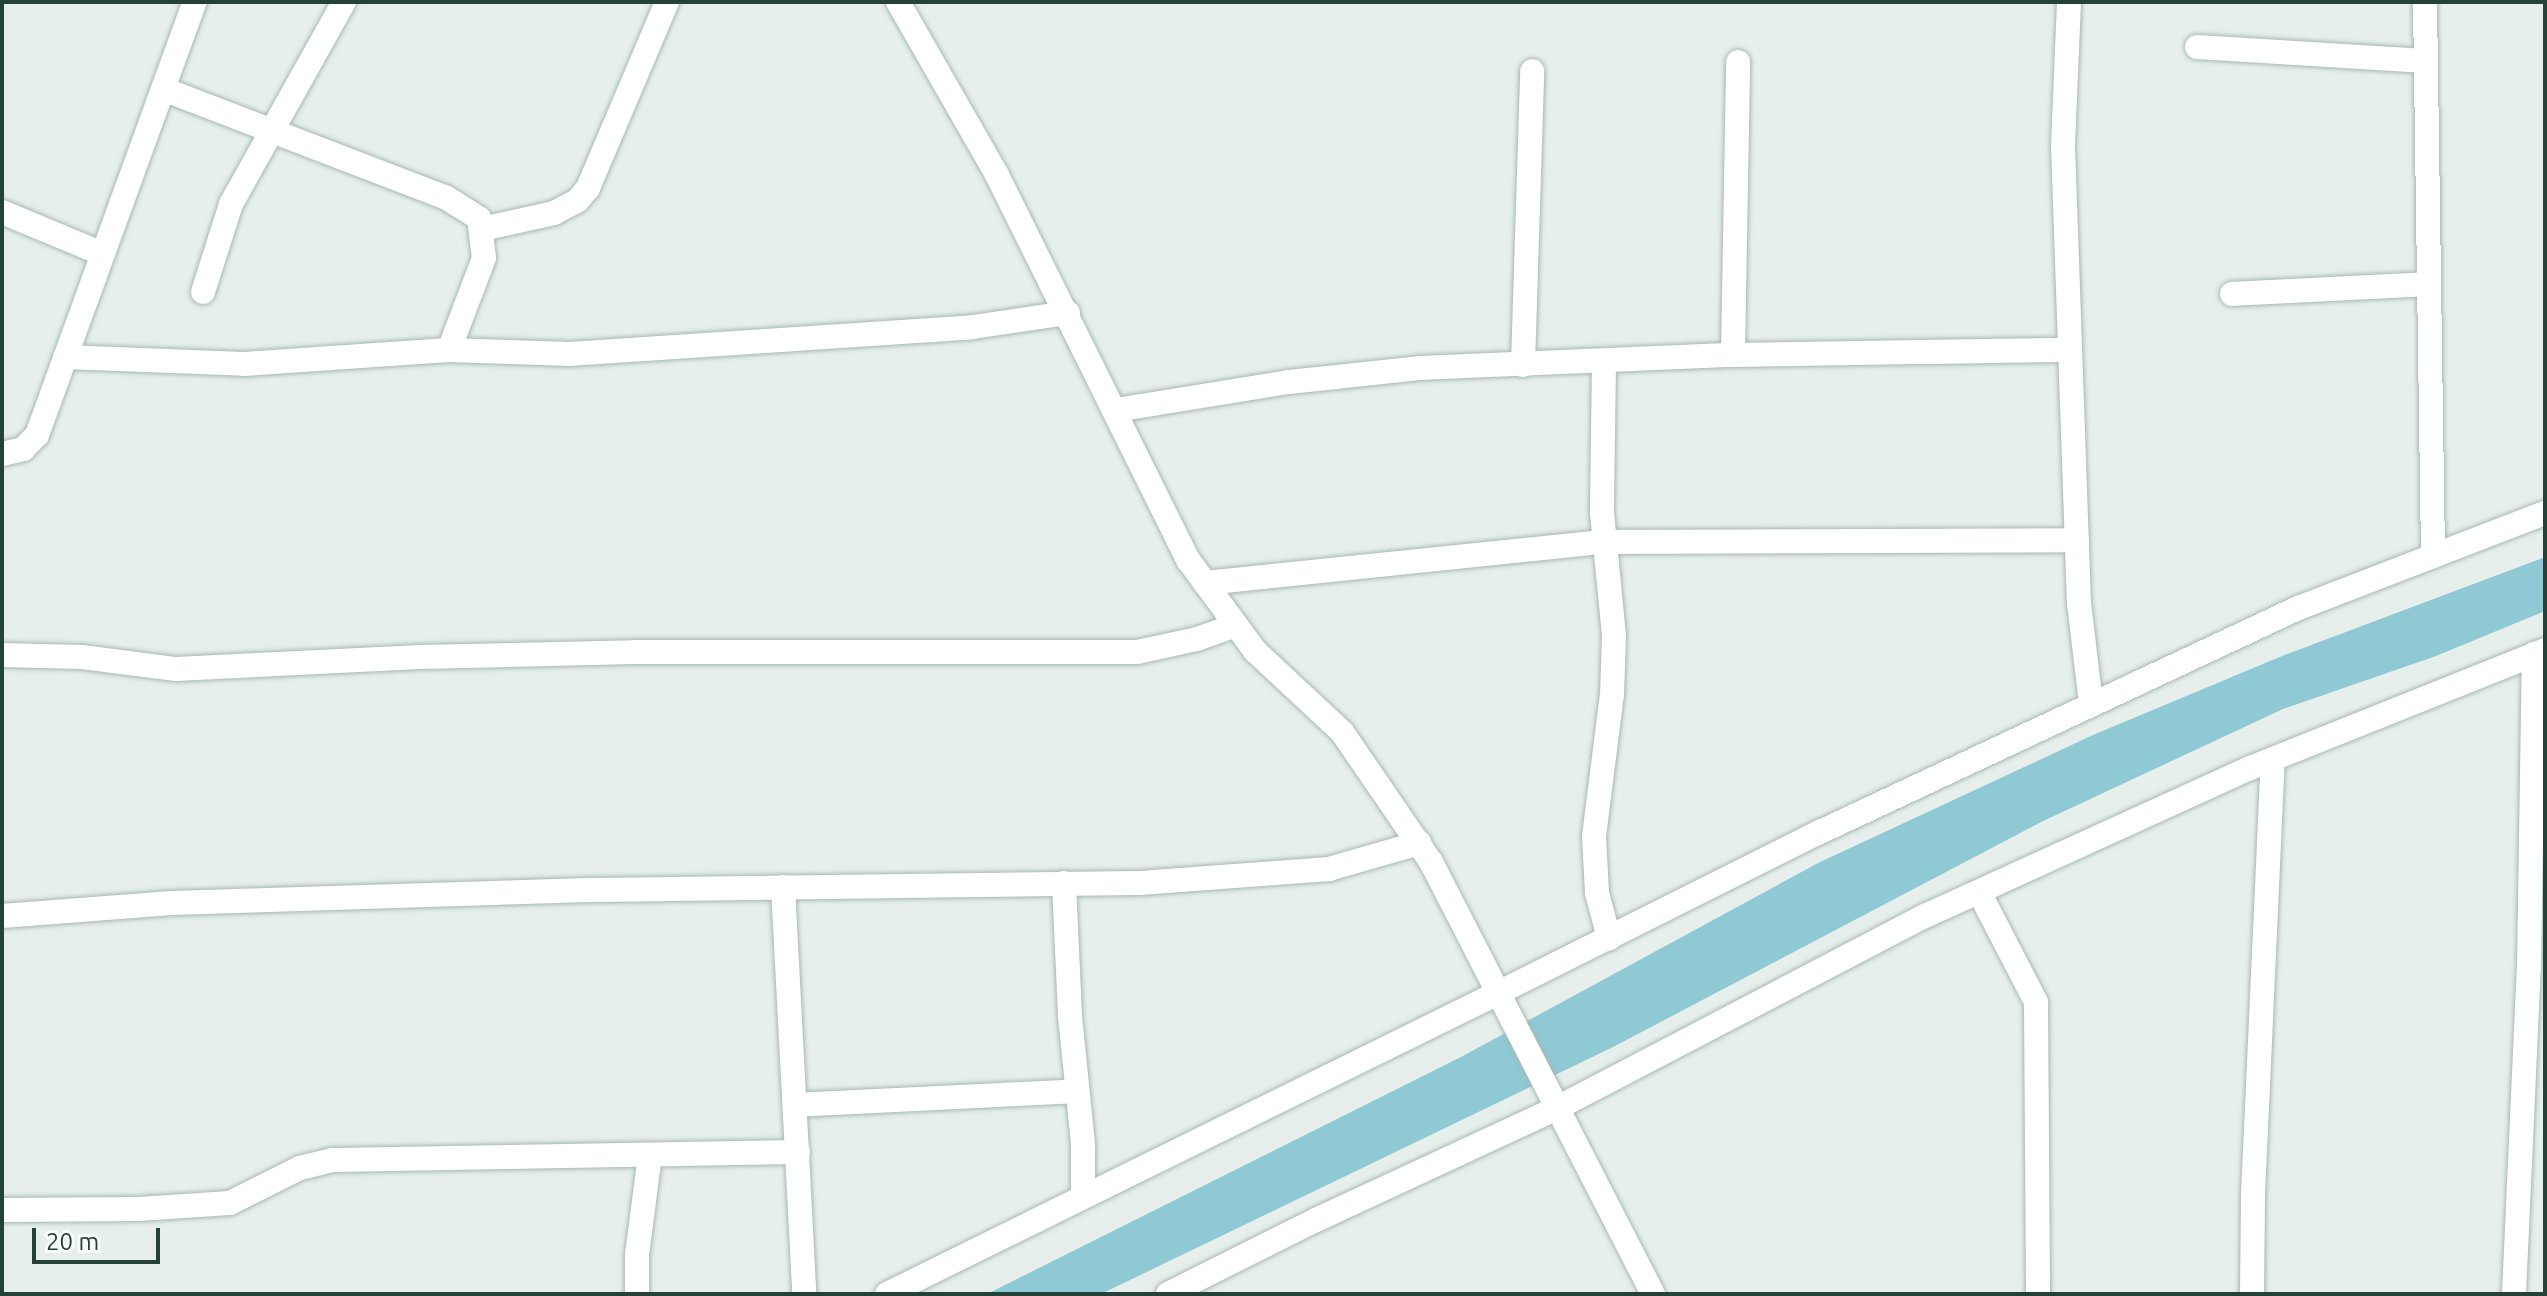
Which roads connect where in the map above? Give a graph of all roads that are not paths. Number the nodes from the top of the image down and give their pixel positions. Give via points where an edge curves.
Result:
1 (195, 2) edge
2 (344, 2) edge
3 (667, 2) edge
4 (898, 2) edge
5 (2069, 2) edge
6 (2425, 2) edge
7 (2197, 47) dead end
8 (2426, 61) junction
9 (1738, 62) dead end
10 (1532, 71) dead end
11 (163, 89) junction
12 (271, 130) junction
13 (2, 212) edge
14 (482, 229) junction
15 (103, 254) junction
16 (2429, 284) junction
17 (203, 292) dead end
18 (2232, 294) dead end
19 (1068, 313) junction
20 (449, 350) junction
21 (2070, 350) junction
22 (1733, 355) junction
23 (65, 357) junction
24 (1604, 362) junction
25 (1523, 365) junction
26 (1116, 410) junction
27 (2, 454) edge
28 (2545, 513) edge
29 (2077, 540) junction
30 (1603, 542) junction
31 (2433, 556) junction
32 (1205, 583) junction
33 (1236, 625) junction
34 (2540, 652) edge
35 (2, 655) edge
36 (2091, 704) junction
37 (2273, 759) junction
38 (1419, 843) junction
39 (1064, 883) junction
40 (783, 887) junction
41 (1979, 892) junction
42 (2, 916) edge
43 (1609, 938) junction
44 (1503, 1001) junction
45 (2536, 1005) edge
46 (1077, 1091) junction
47 (1553, 1096) junction
48 (795, 1105) junction
49 (798, 1152) junction
50 (650, 1155) junction
51 (1083, 1196) junction
52 (2, 1210) edge
53 (637, 1294) edge
54 (804, 1294) edge
55 (887, 1294) edge
56 (1168, 1294) edge
57 (1653, 1294) edge
58 (2038, 1294) edge
59 (2252, 1294) edge
60 (2514, 1294) edge

1 - 11 street
2 - 12 street
3 - 14 street via 588,188 554,213
4 - 19 street
5 - 21 street via 2063,146
6 - 8 street
7 - 8 street
8 - 16 street
9 - 22 street
10 - 25 street
11 - 12 street
11 - 15 street
12 - 14 street via 445,197 479,218
12 - 17 street via 231,204
13 - 15 street
14 - 20 street via 484,258
15 - 23 street
16 - 18 street
16 - 31 street
19 - 20 street via 973,327 569,354
19 - 26 street
20 - 23 street via 244,364
21 - 22 street
21 - 29 street
22 - 24 street
23 - 27 street via 37,435 23,449
24 - 25 street
24 - 30 street
25 - 26 street via 1393,370
26 - 32 street via 1189,561
28 - 31 street
29 - 30 street
29 - 36 street
30 - 32 street
30 - 43 street via 1614,635 1594,837 1597,893
31 - 36 street via 2296,609
32 - 33 street
33 - 35 street via 1137,652 635,652 176,669 82,657
33 - 38 street via 1255,651 1342,732
34 - 37 street
34 - 45 street
36 - 43 street
37 - 41 street
37 - 59 street
38 - 39 street via 1329,869 1140,883
38 - 44 street
39 - 40 street
39 - 46 street
40 - 42 street via 188,902
40 - 48 street
41 - 47 street
41 - 58 street via 2036,1002
43 - 44 street
44 - 47 street
44 - 51 street
45 - 60 street
46 - 48 street
46 - 51 street
47 - 56 street
47 - 57 street
48 - 49 street
49 - 50 street
49 - 54 street
50 - 52 street via 333,1160 300,1168 230,1203
50 - 53 street
51 - 55 street

